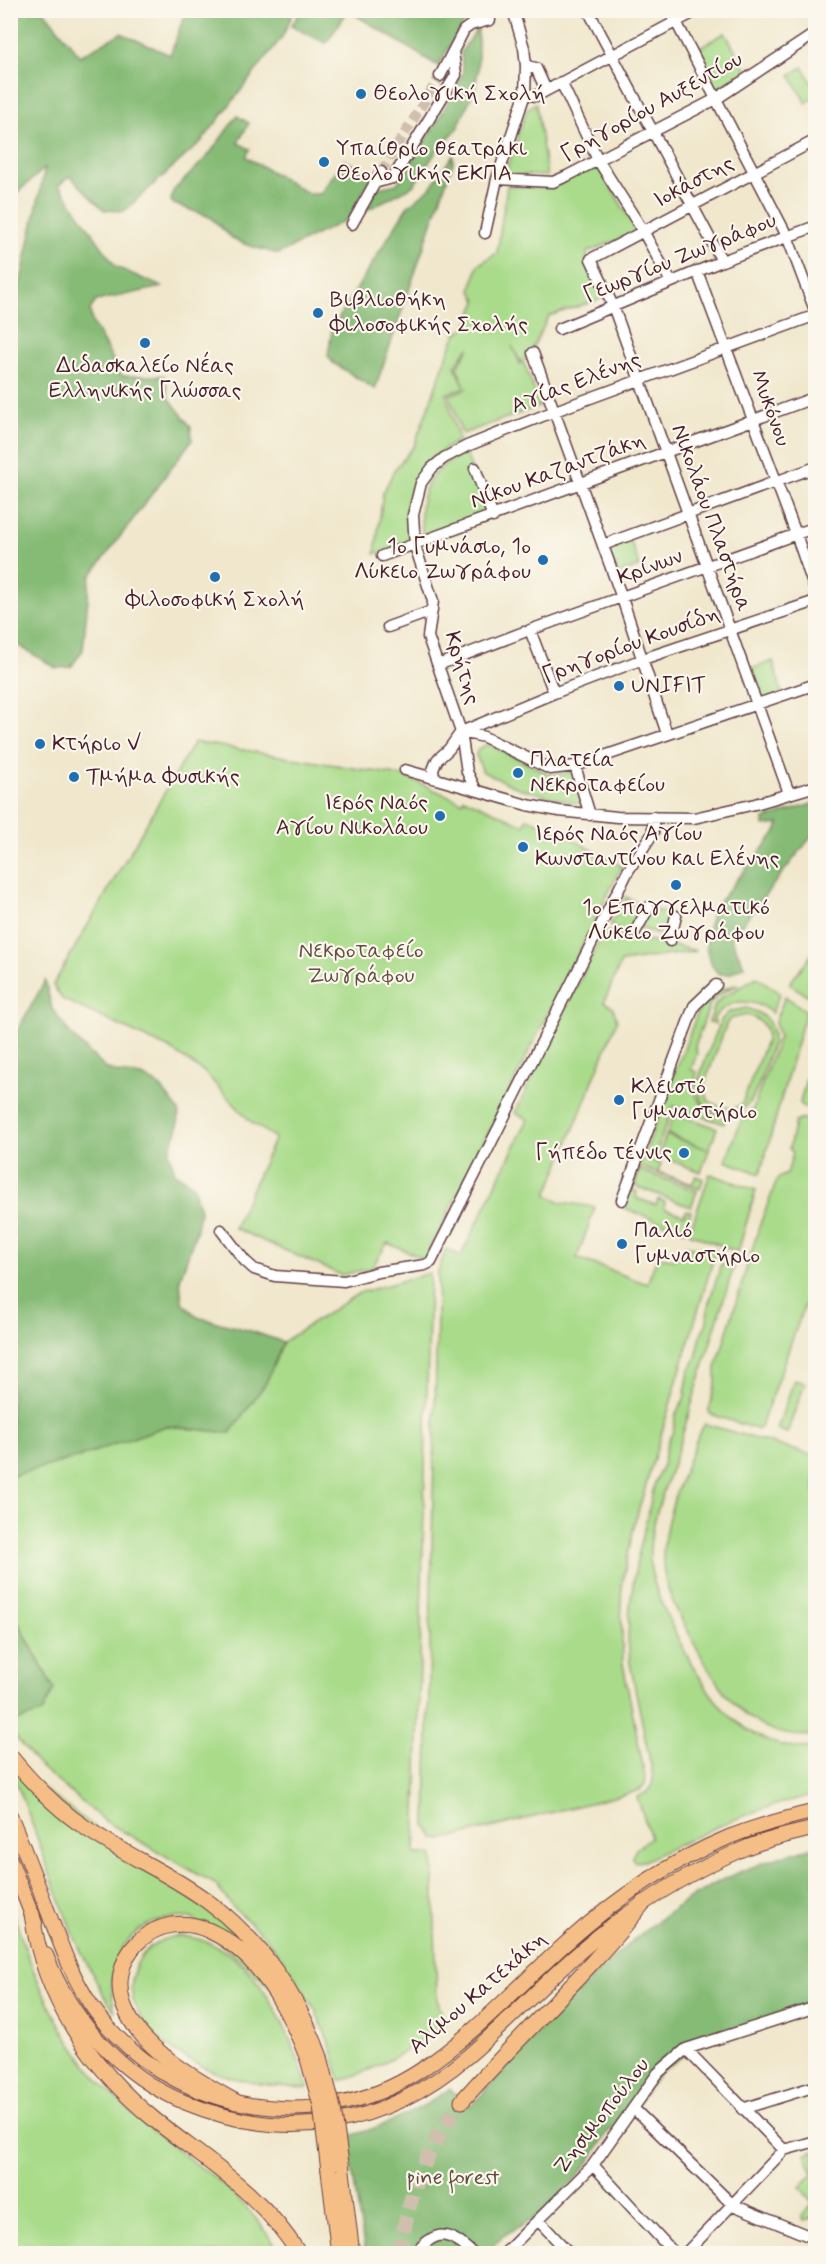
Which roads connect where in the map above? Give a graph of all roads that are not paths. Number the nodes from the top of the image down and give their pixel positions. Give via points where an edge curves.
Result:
1 (513, 10) edge
2 (588, 10) edge
3 (670, 10) edge
4 (698, 10) edge
5 (490, 20) dead end
6 (676, 22) junction
7 (816, 33) edge
8 (453, 51) junction
9 (613, 56) junction
10 (526, 66) junction
11 (440, 76) tunnel mouth
12 (561, 82) junction
13 (546, 90) junction
14 (525, 94) junction
15 (717, 99) junction
16 (653, 131) junction
17 (816, 140) edge
18 (598, 160) junction
19 (381, 172) tunnel mouth
20 (755, 172) junction
21 (497, 179) junction
22 (374, 183) junction
23 (692, 205) junction
24 (352, 225) dead end
25 (816, 226) edge
26 (643, 231) junction
27 (485, 233) dead end
28 (787, 236) junction
29 (591, 259) joint
30 (722, 261) junction
31 (697, 271) junction
32 (671, 282) junction
33 (613, 306) junction
34 (816, 314) edge
35 (560, 328) dead end
36 (727, 348) junction
37 (533, 352) dead end
38 (640, 380) junction
39 (816, 397) edge
40 (555, 411) junction
41 (753, 420) junction
42 (666, 452) junction
43 (816, 466) edge
44 (476, 468) dead end
45 (776, 481) junction
46 (580, 483) junction
47 (688, 514) junction
48 (493, 517) junction
49 (816, 527) edge
50 (796, 534) junction
51 (603, 545) junction
52 (415, 546) junction
53 (382, 556) dead end
54 (707, 567) junction
55 (816, 593) edge
56 (622, 598) junction
57 (816, 601) edge
58 (432, 611) junction
59 (388, 627) dead end
60 (730, 630) junction
61 (527, 631) junction
62 (643, 659) junction
63 (438, 665) junction
64 (816, 684) edge
65 (554, 693) junction
66 (758, 704) junction
67 (462, 732) junction
68 (667, 734) junction
69 (575, 766) junction
70 (405, 770) dead end
71 (434, 778) junction
72 (816, 786) edge
73 (476, 790) junction
74 (789, 793) junction
75 (590, 815) junction
76 (653, 817) junction
77 (649, 907) dead end
78 (676, 916) dead end
79 (635, 932) dead end
80 (670, 940) dead end
81 (716, 985) dead end
82 (622, 1200) dead end
83 (221, 1230) dead end
84 (10, 1756) edge
85 (816, 1811) edge
86 (10, 1815) edge
87 (816, 1828) edge
88 (10, 1859) edge
89 (643, 1903) junction
90 (32, 1914) junction
91 (816, 2007) edge
92 (686, 2049) junction
93 (314, 2058) junction
94 (816, 2085) edge
95 (462, 2101) tunnel mouth
96 (236, 2102) junction
97 (633, 2108) junction
98 (742, 2109) junction
99 (816, 2141) edge
100 (784, 2150) junction
101 (593, 2165) junction
102 (335, 2167) junction
103 (733, 2205) junction
104 (538, 2220) junction
105 (813, 2234) edge
106 (299, 2253) edge
107 (339, 2253) edge
108 (352, 2253) edge
109 (415, 2253) edge
110 (473, 2253) edge
111 (504, 2253) edge
112 (570, 2253) edge
113 (675, 2253) edge
114 (685, 2253) edge

1 - 10 street via 523,38
2 - 9 street
3 - 6 street
4 - 6 street
5 - 8 street via 464,30
6 - 9 street
6 - 15 street
7 - 15 street, Γρηγορίου Αυξεντίου
8 - 11 street
8 - 22 street via 456,75 393,178
9 - 12 street
9 - 16 street
10 - 13 street via 536,68
10 - 14 street
12 - 13 street
12 - 18 street
13 - 14 street via 536,96
14 - 21 street
15 - 16 street, Γρηγορίου Αυξεντίου
15 - 20 street
16 - 18 street, Γρηγορίου Αυξεντίου
16 - 23 street
17 - 20 street, Ιοκάστης
18 - 21 street, Γρηγορίου Αυξεντίου via 553,182
18 - 26 street
19 - 22 street
20 - 23 street, Ιοκάστης
20 - 28 street
21 - 27 street
22 - 24 street
23 - 26 street, Ιοκάστης
23 - 30 street
25 - 28 street, Γεωργίου Ζωγράφου
26 - 29 street, Ιοκάστης
26 - 32 street
28 - 30 street, Γεωργίου Ζωγράφου
28 - 34 street
29 - 33 street, Νικολάου Πλαστήρα
30 - 31 street, Γεωργίου Ζωγράφου
31 - 32 street, Γεωργίου Ζωγράφου
31 - 36 street, Μυκόνου
32 - 33 street, Γεωργίου Ζωγράφου
33 - 35 street, Γεωργίου Ζωγράφου
33 - 38 street, Νικολάου Πλαστήρα
34 - 36 street, Αγίας Ελένης
36 - 38 street, Αγίας Ελένης
36 - 41 street, Μυκόνου
37 - 40 street
38 - 40 street, Αγίας Ελένης
38 - 42 street, Νικολάου Πλαστήρα
39 - 41 street, Νίκου Καζαντζάκη
40 - 46 street
40 - 52 street, Αγίας Ελένης via 455,451 432,468 415,499
41 - 42 street, Νίκου Καζαντζάκη
41 - 45 street, Μυκόνου
42 - 46 street, Νίκου Καζαντζάκη
42 - 47 street, Νικολάου Πλαστήρα
43 - 45 street
44 - 48 street
45 - 47 street
45 - 50 street, Μυκόνου
46 - 48 street, Νίκου Καζαντζάκη
46 - 51 street
47 - 51 street
47 - 54 street, Νικολάου Πλαστήρα
48 - 52 street, Νίκου Καζαντζάκη
49 - 50 street, Κρίνων
50 - 54 street, Κρίνων
50 - 55 street, Μυκόνου
51 - 56 street
52 - 53 street, Νίκου Καζαντζάκη
52 - 58 street, Κρήτης via 433,601
54 - 56 street, Κρίνων
54 - 60 street, Νικολάου Πλαστήρα
56 - 61 street, Κρίνων
56 - 62 street
57 - 60 street, Γρηγορίου Κουσίδη
58 - 59 street
58 - 63 street, Κρήτης via 429,637
60 - 62 street, Γρηγορίου Κουσίδη
60 - 66 street, Νικολάου Πλαστήρα
61 - 63 street, Κρίνων
61 - 65 street
62 - 65 street, Γρηγορίου Κουσίδη
62 - 68 street
63 - 67 street, Κρήτης
64 - 66 street
65 - 67 street, Γρηγορίου Κουσίδη
66 - 68 street
66 - 74 street, Νικολάου Πλαστήρα
67 - 69 street via 484,737 550,769
67 - 71 street, Γρηγορίου Κουσίδη via 437,760
67 - 73 street via 467,772
68 - 69 street
69 - 75 street
70 - 71 street
71 - 73 street
72 - 74 street
73 - 75 street via 527,805
74 - 76 street via 694,818
75 - 76 street
76 - 83 street via 653,833 628,871 431,1262 344,1281 275,1276 245,1262
77 - 79 street
78 - 80 street
81 - 82 street via 694,1006
84 - 93 highway via 44,1794 84,1827 188,1888 243,1932 294,1999 311,2032
85 - 96 main road, Αλίμου Κατεχάκη via 725,1839 634,1889 565,1944 457,2044 402,2082 367,2097 326,2107 262,2108
86 - 96 main road, Αλίμου Κατεχάκη via 63,1952 105,2023 133,2052 166,2076
87 - 89 main road, Αλίμου Κατεχάκη via 745,1848
88 - 90 main road, Αλίμου Κατεχάκη
89 - 90 main road, Αλίμου Κατεχάκη via 576,1956 468,2056 426,2087 350,2120 306,2125 222,2116 158,2090 131,2071 78,2015 48,1958
89 - 95 highway
90 - 106 highway via 35,1937 60,2005 102,2069 146,2112 250,2193
91 - 92 street, Ζησιμοπούλου
92 - 97 street, Ζησιμοπούλου via 658,2073
92 - 98 street
93 - 96 highway via 272,1987 232,1944 192,1925 162,1927 147,1934 130,1950 120,1972 121,1998 127,2015 156,2048
93 - 102 highway, bridge
94 - 98 street
97 - 101 street, Ζησιμοπούλου
97 - 103 street
98 - 100 street
99 - 100 street
100 - 103 street
101 - 104 street, Ζησιμοπούλου
101 - 113 street
102 - 107 highway
102 - 108 highway
103 - 105 street
103 - 114 street
104 - 111 street, Ζησιμοπούλου
104 - 112 street
109 - 110 street via 428,2240 446,2234

